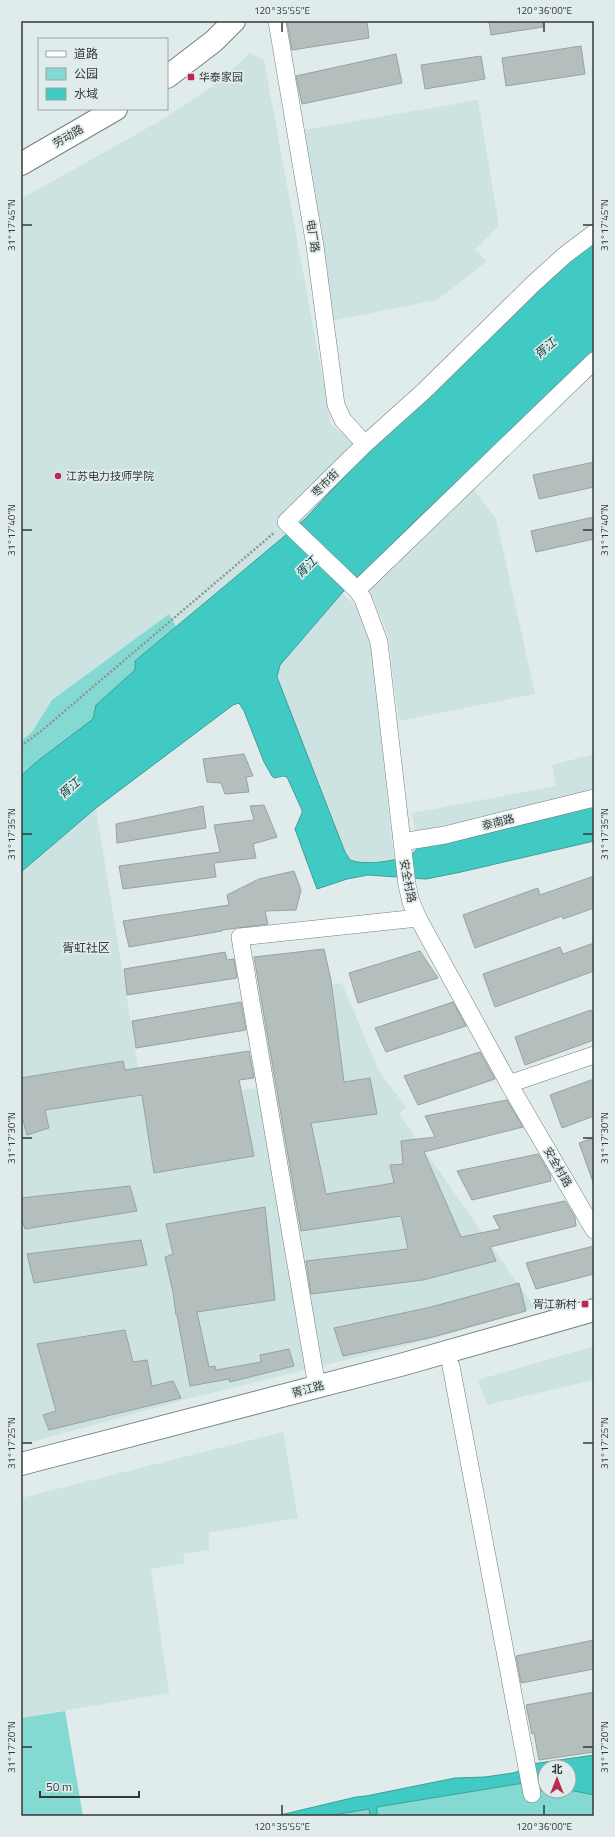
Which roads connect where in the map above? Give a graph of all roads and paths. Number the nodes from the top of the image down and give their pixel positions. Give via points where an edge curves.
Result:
1 (213, 21) edge
2 (234, 21) edge
3 (276, 21) edge
4 (168, 58) edge
5 (168, 76) edge
6 (84, 110) edge
7 (114, 110) edge
8 (21, 147) edge
9 (21, 164) edge
10 (594, 233) edge
11 (594, 361) edge
12 (364, 444) junction
13 (289, 525) junction
14 (355, 588) junction
15 (21, 746) edge
16 (594, 798) edge
17 (402, 848) junction
18 (418, 918) junction
19 (594, 1054) edge
20 (509, 1084) junction
21 (594, 1230) edge
22 (594, 1310) edge
23 (594, 1326) edge
24 (451, 1366) junction
25 (317, 1387) junction
26 (21, 1464) edge
27 (21, 1479) edge
28 (532, 1794) dead end

1 - 4 main road
2 - 5 main road via 214,41
3 - 12 street, 电厂路 via 315,246 336,405 343,420
6 - 8 main road, 劳动路
7 - 9 main road, 劳动路
10 - 12 street, 枣市街 via 533,284 424,391
11 - 14 street
12 - 13 street, 枣市街
13 - 14 street, 安全村路
13 - 15 path
14 - 17 street, 安全村路 via 363,599 379,642
16 - 17 street, 泰南路
17 - 18 street, 安全村路 via 407,885
18 - 20 street, 安全村路
18 - 25 street via 240,937
19 - 20 street
20 - 21 street, 安全村路
22 - 25 main road, 胥江路
23 - 24 main road, 胥江路
24 - 27 main road, 胥江路
24 - 28 street
25 - 26 main road, 胥江路

